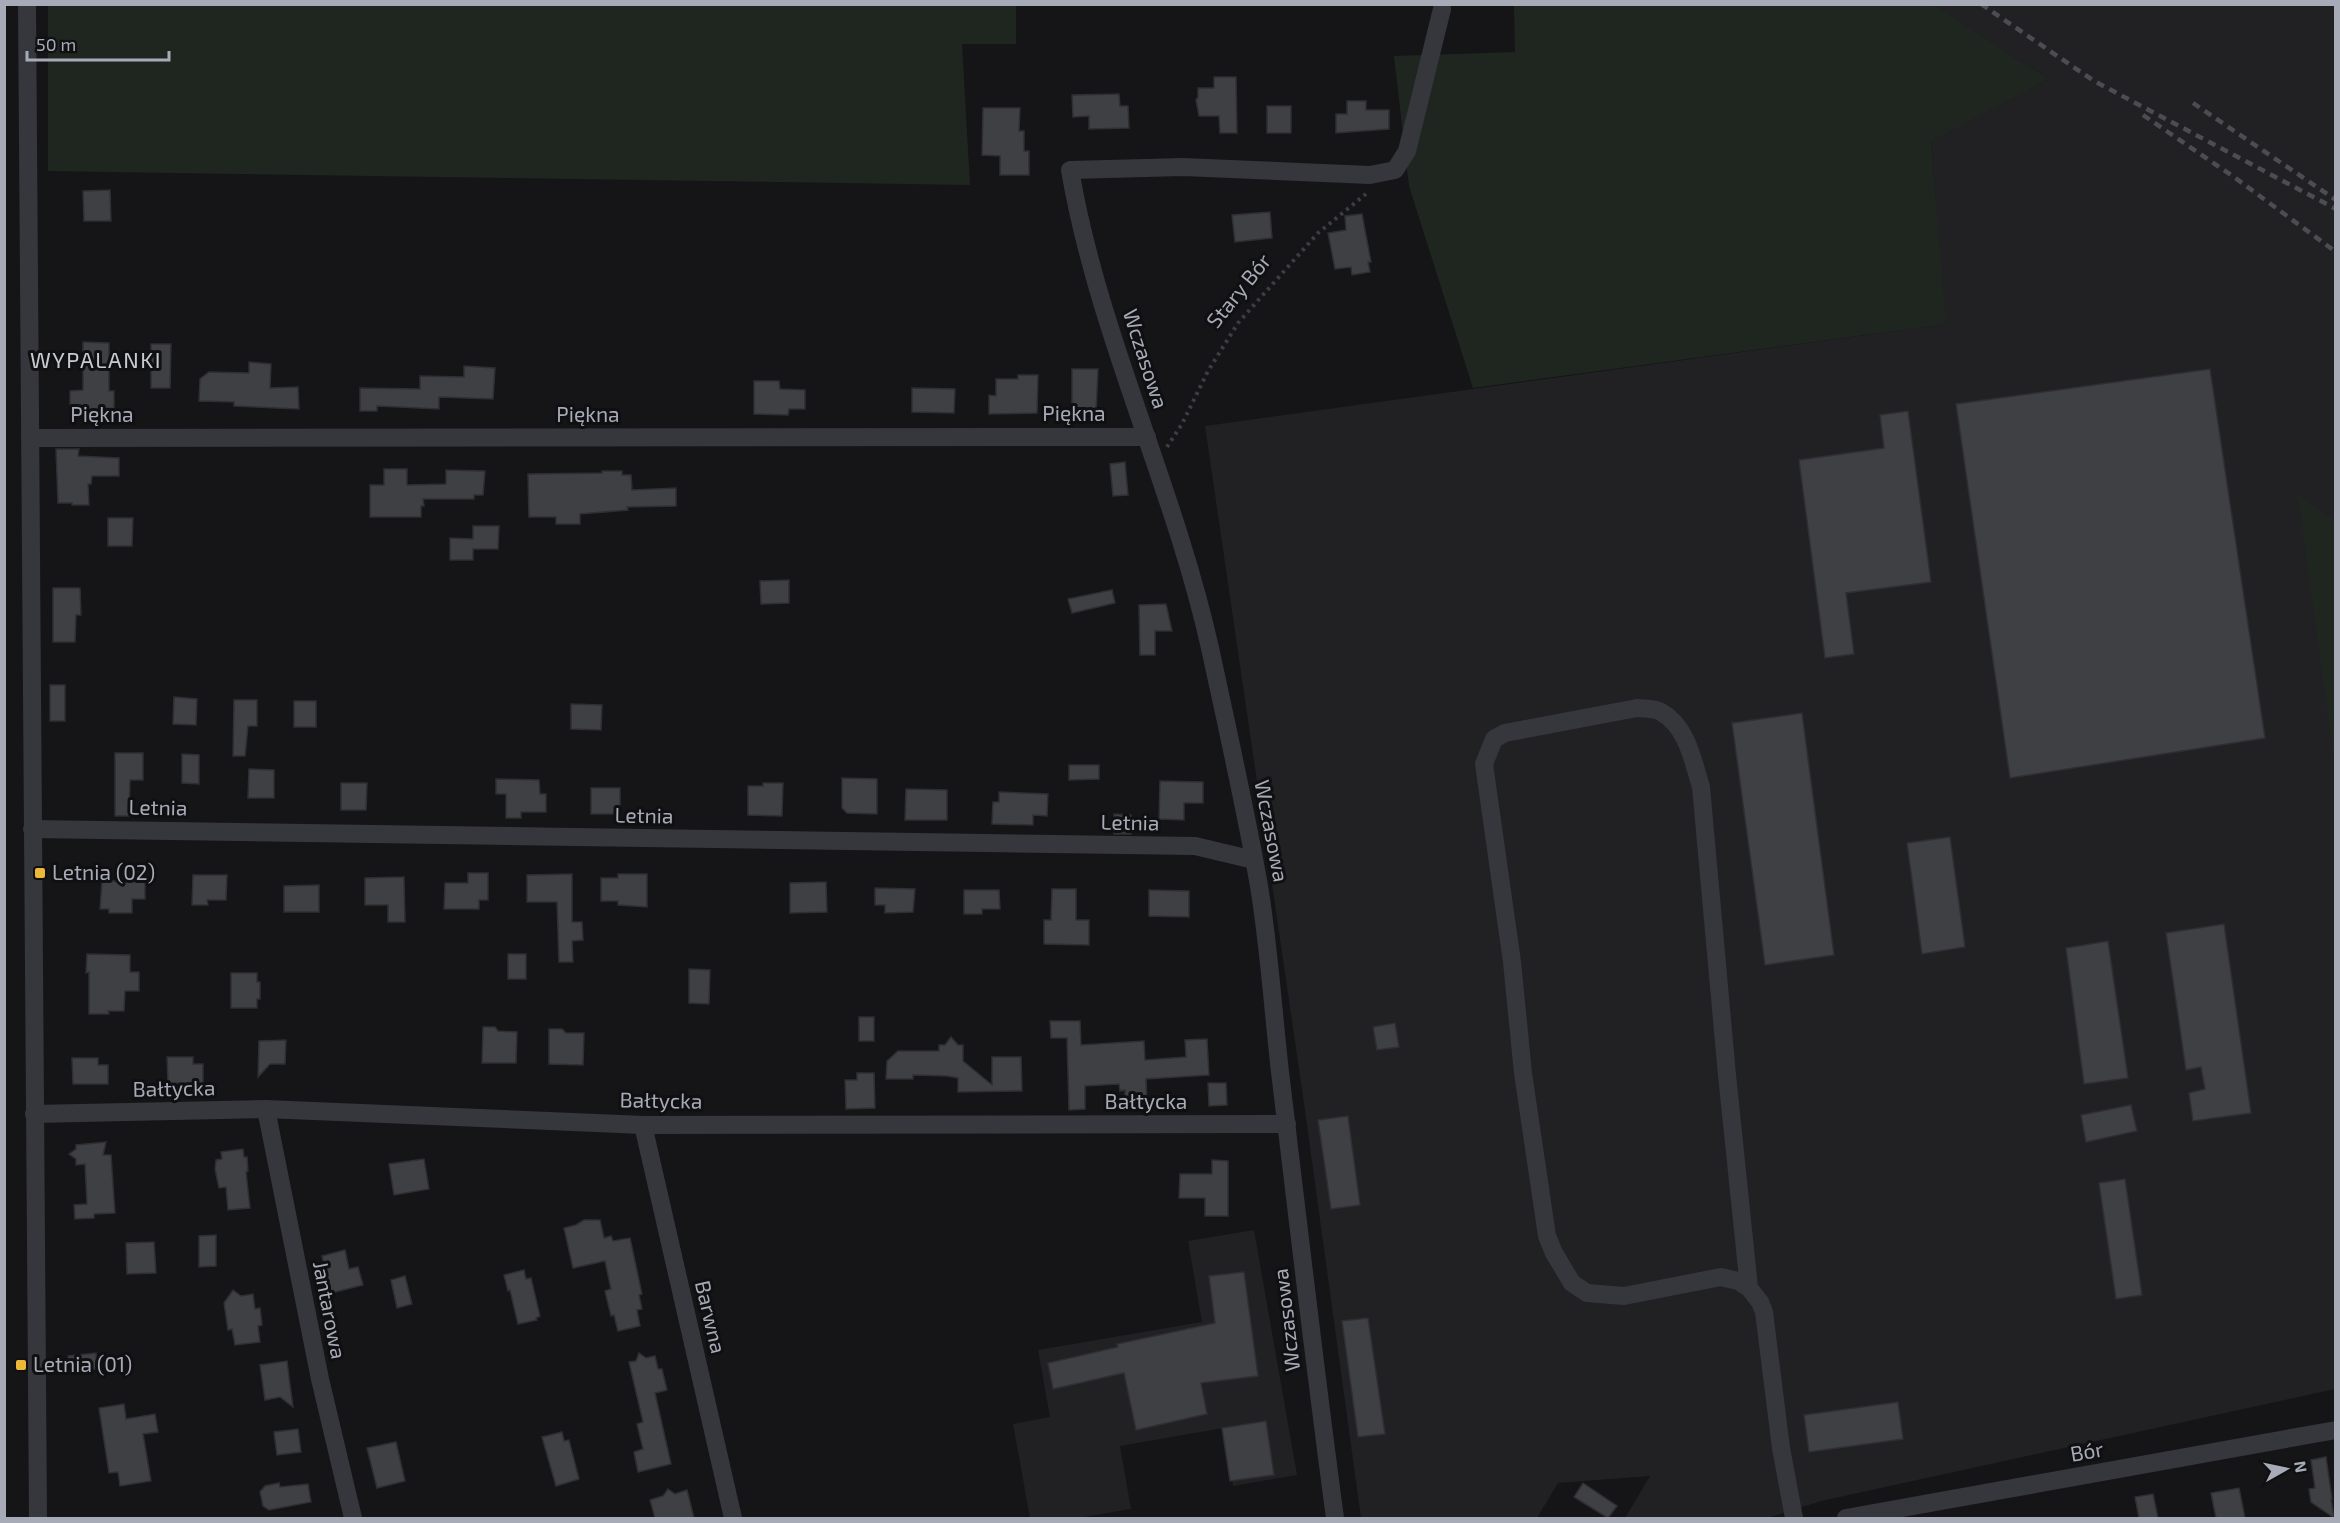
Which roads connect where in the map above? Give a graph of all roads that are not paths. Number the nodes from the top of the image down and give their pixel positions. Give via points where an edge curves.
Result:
1 (27, 4) edge
2 (1442, 9) dead end
3 (1147, 437) junction
4 (30, 438) junction
5 (32, 829) junction
6 (1254, 860) junction
7 (266, 1109) junction
8 (34, 1114) junction
9 (1287, 1124) junction
10 (643, 1125) junction
11 (1749, 1288) junction
12 (2336, 1430) edge
13 (38, 1518) edge
14 (353, 1518) edge
15 (733, 1518) edge
16 (1335, 1518) edge
17 (1794, 1518) edge
18 (1846, 1518) edge

1 - 4 street
2 - 3 street, Wczasowa via 1407,151 1395,170 1370,175 1183,167 1070,170 1087,247
3 - 4 street, Piękna
3 - 6 street, Wczasowa via 1207,634
4 - 5 street
5 - 6 street, Letnia via 1195,846
5 - 8 street
6 - 9 street, Wczasowa
7 - 8 street, Bałtycka
7 - 10 street, Bałtycka
7 - 14 street, Jantarowa via 320,1379
8 - 13 street
9 - 10 street, Bałtycka
9 - 16 street, Wczasowa
10 - 15 street, Barwna
11 - 11 street via 1721,1276 1624,1296 1587,1293 1572,1283 1554,1253 1547,1236 1523,1073 1484,764 1494,739 1505,733 1637,708 1660,711 1676,723 1689,747 1701,787
11 - 17 street via 1764,1312 1780,1448
12 - 18 street, Bór

